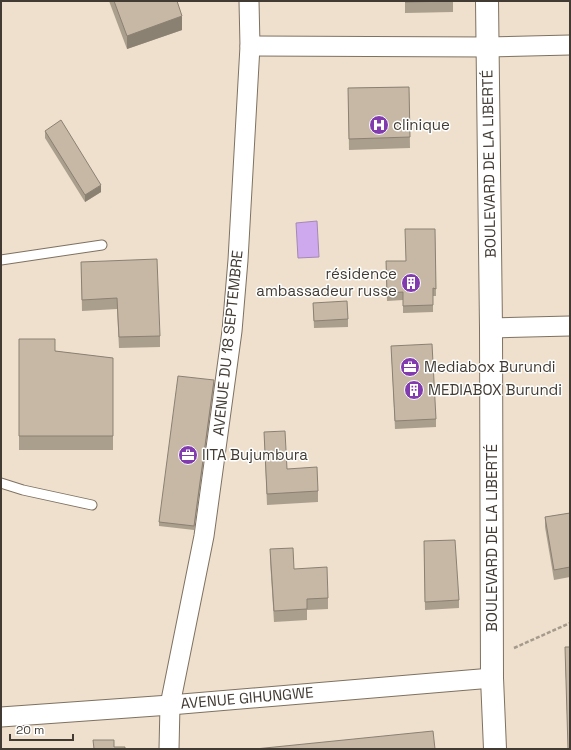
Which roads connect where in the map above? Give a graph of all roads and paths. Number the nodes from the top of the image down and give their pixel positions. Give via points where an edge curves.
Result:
1 (249, 1) edge
2 (487, 1) edge
3 (570, 45) edge
4 (250, 46) junction
5 (487, 47) junction
6 (102, 245) dead end
7 (1, 260) edge
8 (570, 326) edge
9 (491, 328) junction
10 (1, 483) edge
11 (92, 505) dead end
12 (570, 623) edge
13 (492, 667) junction
14 (170, 704) junction
15 (1, 717) edge
16 (169, 749) edge
17 (496, 749) edge

1 - 4 street, AVENUE DU 18 SEPTEMBRE
2 - 5 highway, BOULEVARD DE LA LIBERTÉ
3 - 5 street
4 - 5 street
4 - 14 street, AVENUE DU 18 SEPTEMBRE via 232,331 204,536
5 - 9 highway, BOULEVARD DE LA LIBERTÉ
6 - 7 lane
8 - 9 street
9 - 13 highway, BOULEVARD DE LA LIBERTÉ
10 - 11 lane
12 - 13 path
13 - 14 street, AVENUE GIHUNGWE
13 - 17 highway, BOULEVARD DE LA LIBERTÉ
14 - 15 street, AVENUE GIHUNGWE
14 - 16 street, AVENUE DU 18 SEPTEMBRE

